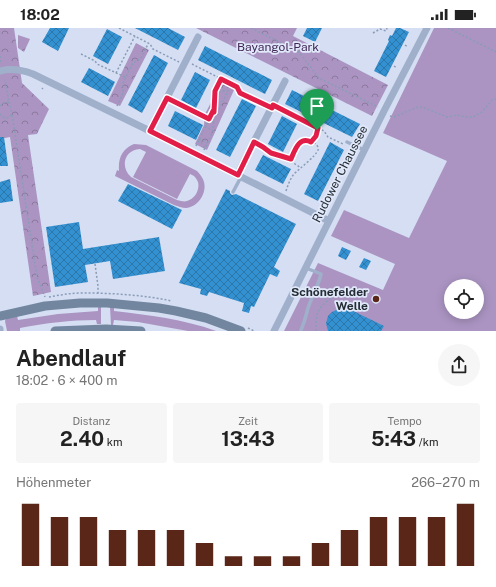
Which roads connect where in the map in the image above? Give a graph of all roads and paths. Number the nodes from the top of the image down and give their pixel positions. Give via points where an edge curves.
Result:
1 (119, 28) edge
2 (251, 28) edge
3 (388, 28) edge
4 (427, 28) edge
5 (448, 28) edge
6 (373, 33) dead end
7 (135, 36) junction
8 (198, 37) dead end
9 (148, 43) junction
10 (405, 45) dead end
11 (408, 47) dead end
12 (496, 52) edge
13 (81, 54) dead end
14 (0, 56) edge
15 (185, 63) junction
16 (394, 66) dead end
17 (1, 67) edge
18 (397, 68) dead end
19 (116, 73) junction
20 (125, 77) junction
21 (221, 79) junction
22 (5, 80) dead end
23 (285, 81) dead end
24 (215, 91) junction
25 (167, 98) junction
26 (496, 99) edge
27 (9, 102) junction
28 (0, 106) edge
29 (215, 107) junction
30 (273, 107) junction
31 (116, 108) dead end
32 (378, 108) dead end
33 (214, 112) junction
34 (0, 114) edge
35 (12, 114) junction
36 (383, 114) junction
37 (209, 119) junction
38 (214, 122) junction
39 (205, 126) junction
40 (318, 128) junction
41 (150, 131) junction
42 (214, 131) junction
43 (199, 139) junction
44 (254, 142) junction
45 (311, 142) junction
46 (208, 143) junction
47 (346, 143) joint
48 (195, 147) dead end
49 (205, 149) junction
50 (365, 150) junction
51 (203, 152) dead end
52 (291, 159) junction
53 (301, 168) junction
54 (239, 176) junction
55 (233, 192) dead end
56 (285, 193) dead end
57 (329, 221) junction
58 (95, 264) dead end
59 (306, 268) junction
60 (98, 293) dead end
61 (336, 293) dead end
62 (45, 297) dead end
63 (0, 316) edge
64 (301, 330) edge
65 (55, 331) edge
66 (141, 331) edge
67 (241, 331) edge
68 (274, 331) edge
69 (316, 331) edge

1 - 7 path
2 - 32 path via 298,52 319,78
3 - 6 path via 386,31 380,29
4 - 36 street, Rudower Chaussee
5 - 12 path
7 - 9 path
7 - 19 path
8 - 15 street
9 - 15 path via 153,49
9 - 20 path
10 - 11 path
13 - 19 path
14 - 17 path
15 - 21 path
15 - 25 street
16 - 18 path
17 - 41 street via 33,74
19 - 20 path
20 - 31 path via 123,93
21 - 24 path
21 - 30 path via 237,87 240,93
22 - 27 path
23 - 30 street
24 - 29 path
24 - 29 path via 228,91 219,109
25 - 37 path
25 - 41 street
26 - 36 path via 473,117 447,117 422,107 394,117
27 - 28 path
27 - 35 path
29 - 33 path
30 - 40 path
30 - 44 street
33 - 37 path
33 - 38 path
34 - 35 path via 7,118
35 - 62 path via 36,277
36 - 50 street, Rudower Chaussee
37 - 38 path
37 - 39 path
38 - 42 path
39 - 42 path
39 - 43 path
40 - 45 path
40 - 47 path via 328,136
41 - 54 street
42 - 46 path
43 - 46 path
43 - 48 path
43 - 49 path
44 - 52 path via 271,153
44 - 54 street
45 - 52 path via 304,140 299,143
45 - 53 path via 318,146 318,151
46 - 49 path
47 - 50 lane
49 - 51 path
50 - 57 street, Rudower Chaussee
52 - 53 path
53 - 56 path via 291,178
54 - 55 lane
54 - 57 street
57 - 59 street, Rudower Chaussee
58 - 60 path
59 - 64 lane via 321,274
59 - 68 street, Rudower Chaussee
61 - 69 path via 318,312
63 - 67 street via 45,306 107,303 176,311 206,318
65 - 66 street

